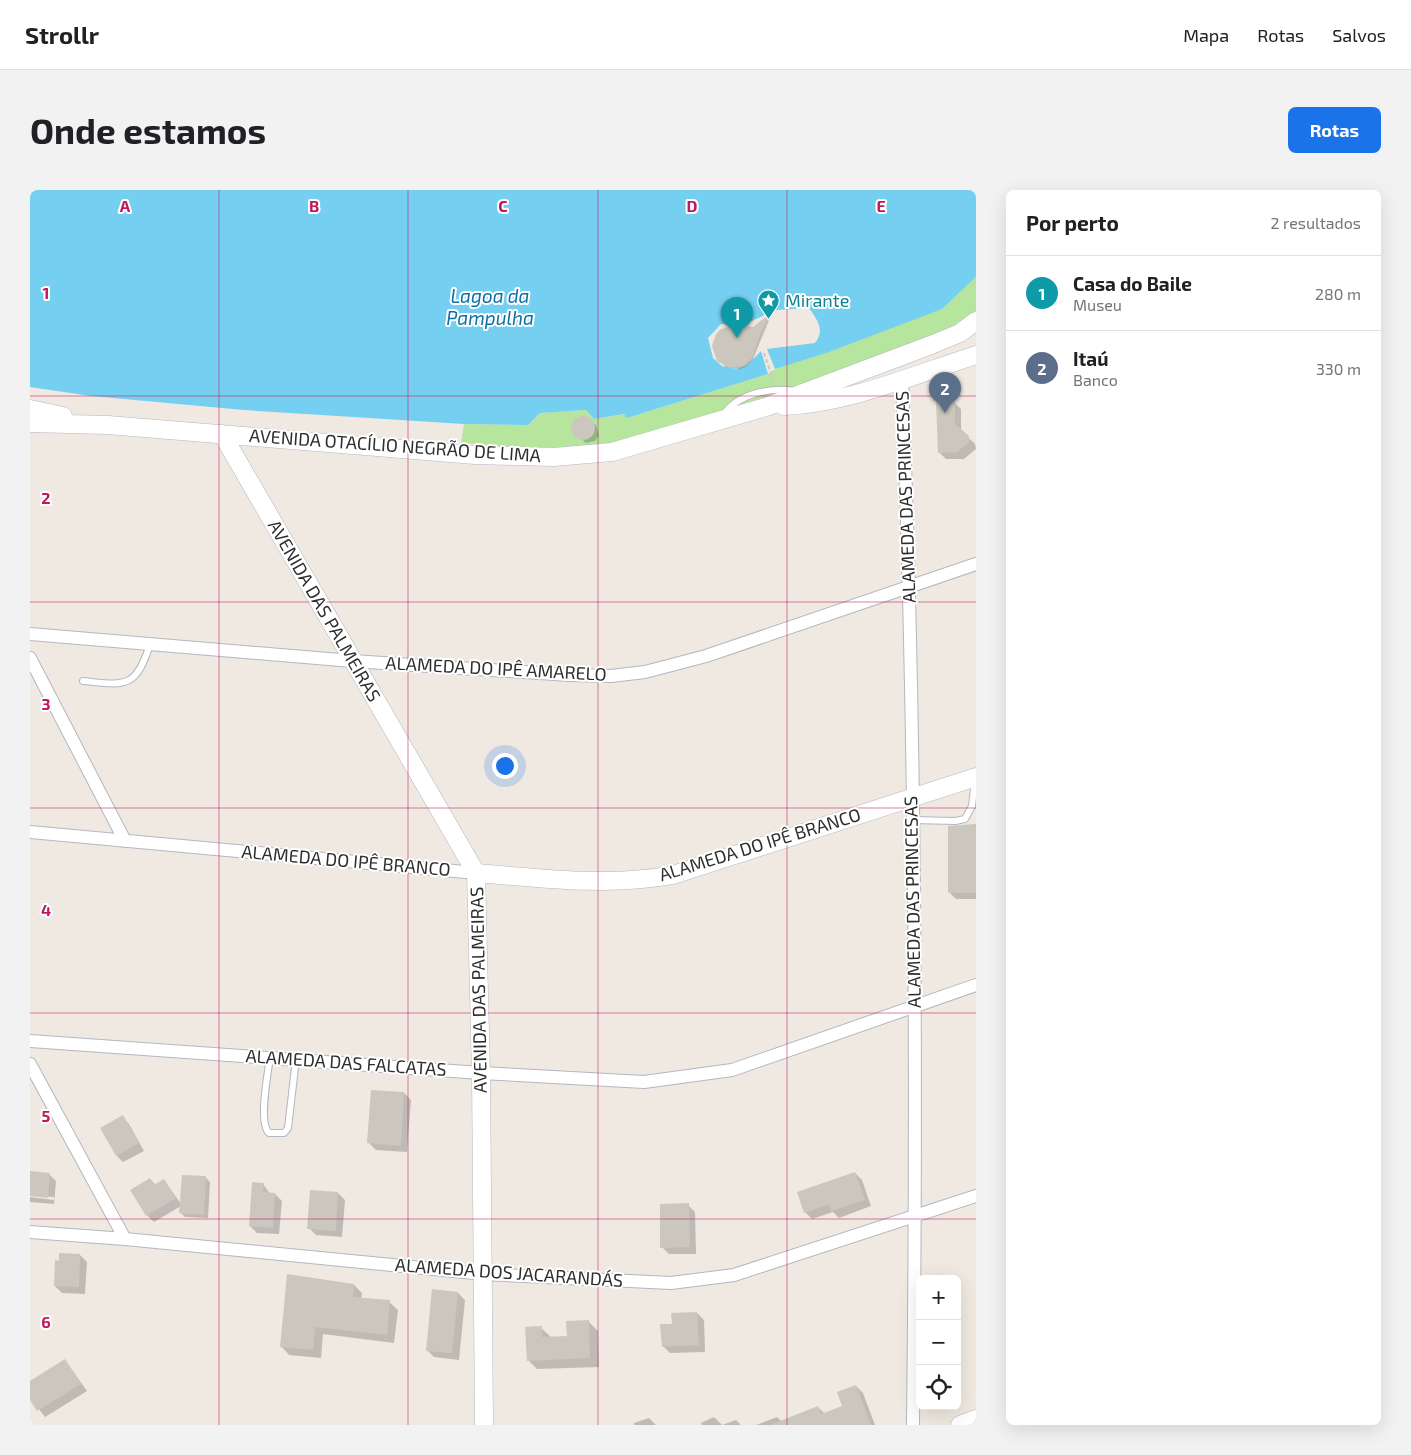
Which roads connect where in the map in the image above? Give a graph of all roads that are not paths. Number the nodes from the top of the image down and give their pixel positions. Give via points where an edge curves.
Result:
1 (976, 321) edge
2 (931, 345) junction
3 (976, 355) edge
4 (902, 380) junction
5 (805, 392) junction
6 (766, 406) junction
7 (30, 409) edge
8 (719, 421) junction
9 (30, 424) edge
10 (108, 425) junction
11 (222, 434) junction
12 (976, 564) edge
13 (910, 587) junction
14 (30, 634) edge
15 (150, 644) junction
16 (30, 658) edge
17 (352, 661) junction
18 (83, 681) dead end
19 (976, 777) edge
20 (912, 798) junction
21 (912, 820) junction
22 (30, 832) edge
23 (125, 841) junction
24 (476, 873) junction
25 (976, 985) edge
26 (915, 1006) junction
27 (30, 1041) edge
28 (270, 1057) junction
29 (296, 1059) junction
30 (30, 1064) edge
31 (481, 1073) junction
32 (976, 1196) edge
33 (915, 1216) junction
34 (30, 1232) edge
35 (125, 1238) junction
36 (484, 1274) junction
37 (976, 1419) edge
38 (485, 1425) edge
39 (913, 1425) edge
40 (960, 1425) edge

1 - 2 street, AVENIDA OTACÍLIO NEGRÃO DE LIMA via 960,333
2 - 4 street via 906,362
2 - 5 street, AVENIDA OTACÍLIO NEGRÃO DE LIMA
3 - 4 street, AVENIDA OTACÍLIO NEGRÃO DE LIMA
4 - 6 street, AVENIDA OTACÍLIO NEGRÃO DE LIMA via 811,404
4 - 13 street, ALAMEDA DAS PRINCESAS
5 - 6 street, AVENIDA OTACÍLIO NEGRÃO DE LIMA
5 - 8 lane via 773,390 754,394 740,400
6 - 8 street, AVENIDA OTACÍLIO NEGRÃO DE LIMA
7 - 10 street, AVENIDA OTACÍLIO NEGRÃO DE LIMA
8 - 11 street, AVENIDA OTACÍLIO NEGRÃO DE LIMA via 612,452 554,457 474,455
9 - 10 street, AVENIDA OTACÍLIO NEGRÃO DE LIMA
10 - 11 street, AVENIDA OTACÍLIO NEGRÃO DE LIMA
11 - 17 street, AVENIDA DAS PALMEIRAS
12 - 13 street, ALAMEDA DO IPÊ AMARELO
13 - 17 street, ALAMEDA DO IPÊ AMARELO via 706,656 629,674 570,675
13 - 20 street, ALAMEDA DAS PRINCESAS
14 - 15 street, ALAMEDA DO IPÊ AMARELO
15 - 17 street, ALAMEDA DO IPÊ AMARELO
15 - 18 lane via 143,663 127,682 120,685
16 - 23 street
17 - 24 street, AVENIDA DAS PALMEIRAS
19 - 20 street, ALAMEDA DO IPÊ BRANCO
19 - 21 lane via 972,806 965,819
20 - 21 street, ALAMEDA DAS PRINCESAS
20 - 24 street, ALAMEDA DO IPÊ BRANCO via 699,868 654,878 593,881
21 - 26 street, ALAMEDA DAS PRINCESAS
22 - 23 street, ALAMEDA DO IPÊ BRANCO
23 - 24 street, ALAMEDA DO IPÊ BRANCO
24 - 31 street, AVENIDA DAS PALMEIRAS
25 - 26 street, ALAMEDA DAS FALCATAS
26 - 31 street, ALAMEDA DAS FALCATAS via 732,1070 684,1078 644,1082
26 - 33 street, ALAMEDA DAS PRINCESAS
27 - 28 street, ALAMEDA DAS FALCATAS
28 - 29 street, ALAMEDA DAS FALCATAS
28 - 29 lane via 264,1120 269,1133 284,1133 288,1128
29 - 31 street, ALAMEDA DAS FALCATAS
30 - 35 street
31 - 36 street, AVENIDA DAS PALMEIRAS
32 - 33 street, ALAMEDA DOS JACARANDÁS
33 - 36 street, ALAMEDA DOS JACARANDÁS via 734,1275 671,1283
33 - 39 street, ALAMEDA DAS PRINCESAS
34 - 35 street, ALAMEDA DOS JACARANDÁS
35 - 36 street, ALAMEDA DOS JACARANDÁS
36 - 38 street, AVENIDA DAS PALMEIRAS
37 - 40 street

